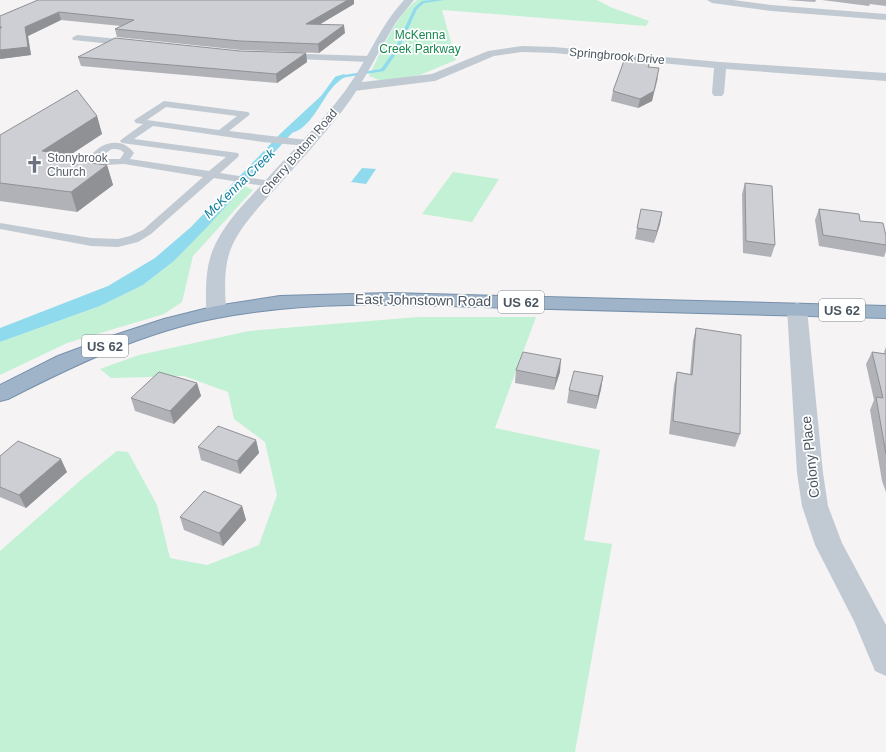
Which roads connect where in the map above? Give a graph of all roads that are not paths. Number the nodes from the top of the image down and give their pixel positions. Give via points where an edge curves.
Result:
1 (409, 0) edge
2 (712, 0) edge
3 (886, 17) edge
4 (77, 38) dead end
5 (149, 45) edge
6 (262, 56) edge
7 (720, 65) junction
8 (361, 73) junction
9 (886, 77) edge
10 (718, 93) dead end
11 (150, 123) junction
12 (221, 133) junction
13 (301, 143) junction
14 (124, 161) dead end
15 (211, 174) junction
16 (265, 183) junction
17 (0, 226) edge
18 (797, 309) junction
19 (216, 312) junction
20 (886, 312) edge
21 (0, 394) edge
22 (886, 661) edge

1 - 8 main road, Cherry Bottom Road via 390,23
2 - 3 street via 770,8
4 - 5 street
6 - 8 street, Springbrook Drive
7 - 8 street, Springbrook Drive via 522,49 492,53 435,76 404,82
7 - 9 street, Springbrook Drive
7 - 10 street
8 - 13 main road, Cherry Bottom Road via 331,116
11 - 12 lane
11 - 12 lane via 139,121 164,104 245,114
11 - 15 lane via 126,140 234,155
12 - 13 lane
13 - 16 main road, Cherry Bottom Road
14 - 15 lane
15 - 16 lane
15 - 17 lane via 147,232 118,243 91,242
16 - 19 main road, Cherry Bottom Road via 236,223 223,247 217,272
18 - 19 highway, East Johnstown Road / US 62 via 390,299 280,302
18 - 20 highway, East Johnstown Road / US 62
18 - 22 street, Colony Place via 815,506 829,545 868,618
19 - 21 highway, East Johnstown Road / US 62 via 119,340 66,361

